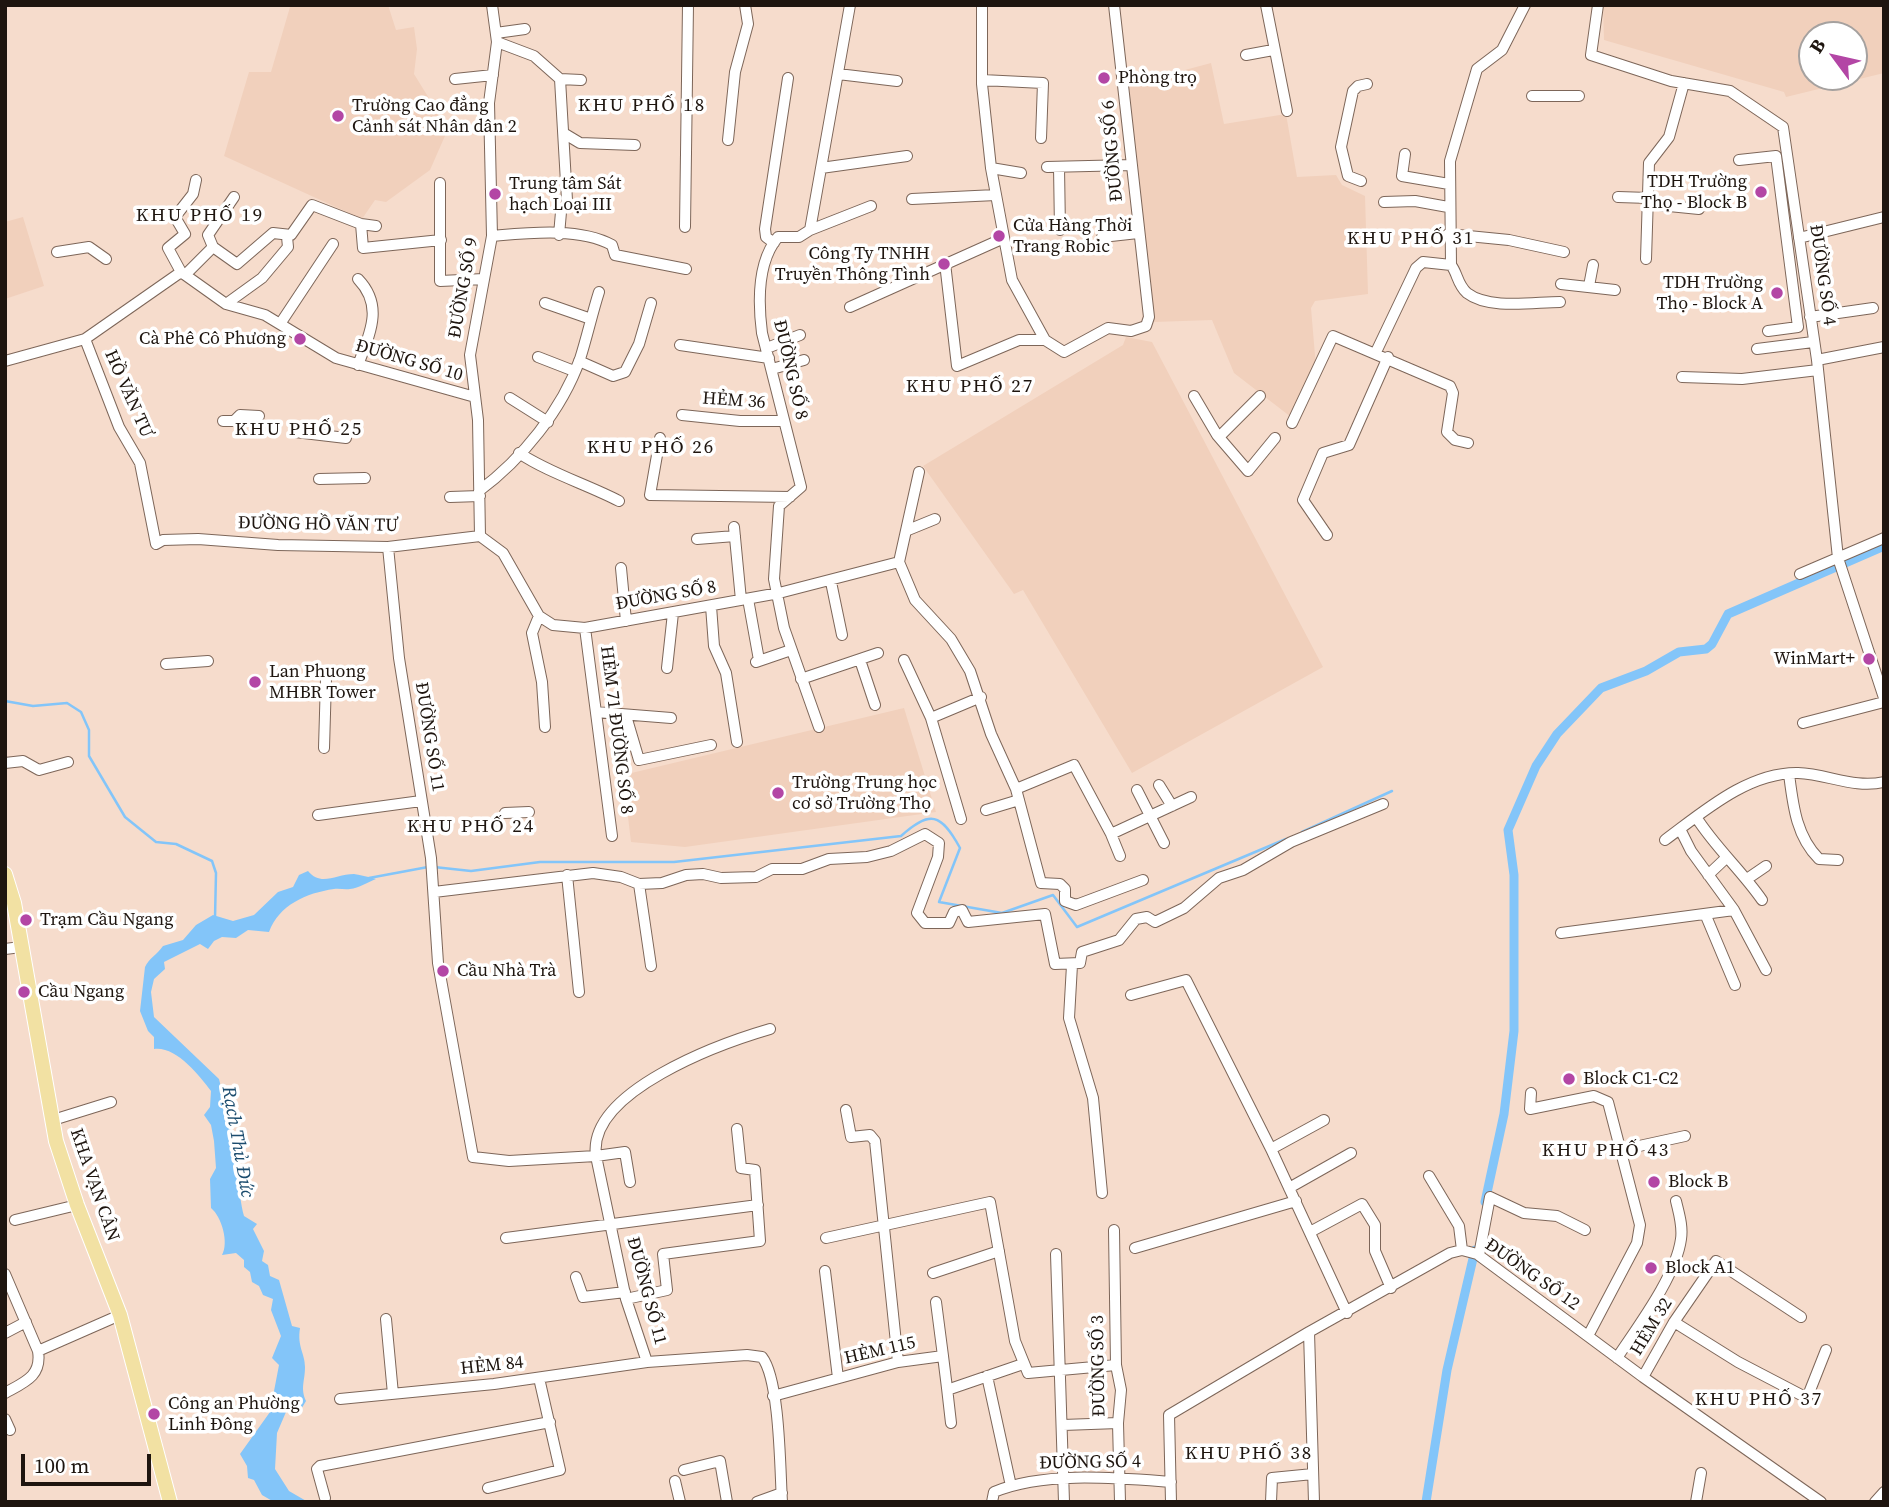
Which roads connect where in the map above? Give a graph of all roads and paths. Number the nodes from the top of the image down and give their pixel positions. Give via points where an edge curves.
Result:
1 (492, 5) edge
2 (688, 5) edge
3 (745, 5) edge
4 (850, 5) edge
5 (982, 5) edge
6 (1114, 5) edge
7 (1266, 5) edge
8 (1525, 5) edge
9 (1598, 5) edge
10 (525, 29) dead end
11 (496, 37) junction
12 (1273, 50) junction
13 (1246, 55) dead end
14 (838, 74) junction
15 (493, 75) junction
16 (788, 78) dead end
17 (456, 79) dead end
18 (560, 79) junction
19 (581, 80) dead end
20 (982, 80) junction
21 (897, 81) dead end
22 (1684, 83) junction
23 (1367, 84) dead end
24 (1532, 96) dead end
25 (1579, 96) dead end
26 (1287, 111) dead end
27 (565, 134) junction
28 (1041, 138) dead end
29 (727, 140) dead end
30 (635, 145) dead end
31 (1405, 154) dead end
32 (907, 156) dead end
33 (1739, 160) dead end
34 (1131, 165) junction
35 (821, 168) junction
36 (990, 168) junction
37 (1021, 173) dead end
38 (197, 180) dead end
39 (1361, 181) dead end
40 (440, 183) dead end
41 (1449, 184) junction
42 (1786, 184) junction
43 (996, 195) junction
44 (234, 197) dead end
45 (1618, 197) dead end
46 (912, 199) dead end
47 (567, 200) dead end
48 (1649, 201) junction
49 (1384, 202) dead end
50 (871, 206) dead end
51 (1448, 207) junction
52 (1699, 209) dead end
53 (561, 212) dead end
54 (1884, 217) edge
55 (361, 224) junction
56 (376, 226) dead end
57 (685, 227) dead end
58 (810, 230) junction
59 (1059, 230) dead end
60 (1138, 233) junction
61 (1448, 234) junction
62 (559, 235) junction
63 (492, 236) junction
64 (287, 237) junction
65 (1102, 237) dead end
66 (1004, 238) junction
67 (1799, 238) junction
68 (442, 240) junction
69 (774, 243) junction
70 (333, 244) dead end
71 (213, 247) junction
72 (57, 252) dead end
73 (1564, 252) dead end
74 (106, 259) dead end
75 (1646, 259) dead end
76 (945, 263) junction
77 (1451, 265) junction
78 (1593, 265) dead end
79 (686, 269) dead end
80 (184, 273) junction
81 (358, 279) dead end
82 (484, 279) junction
83 (1561, 284) dead end
84 (1590, 286) junction
85 (1615, 290) dead end
86 (599, 292) dead end
87 (1560, 302) dead end
88 (545, 303) dead end
89 (651, 303) dead end
90 (226, 304) junction
91 (850, 307) dead end
92 (1873, 308) dead end
93 (1810, 317) junction
94 (591, 318) junction
95 (280, 324) junction
96 (1768, 331) dead end
97 (800, 335) dead end
98 (85, 339) junction
99 (1045, 340) junction
100 (1813, 342) junction
101 (680, 345) dead end
102 (1884, 347) edge
103 (1757, 349) dead end
104 (1376, 352) junction
105 (538, 357) dead end
106 (1388, 357) junction
107 (769, 358) junction
108 (804, 360) dead end
109 (5, 361) edge
110 (358, 365) junction
111 (1817, 365) junction
112 (577, 366) junction
113 (1682, 377) dead end
114 (1194, 396) dead end
115 (1260, 396) dead end
116 (475, 397) junction
117 (510, 398) dead end
118 (682, 415) dead end
119 (259, 416) dead end
120 (223, 421) dead end
121 (784, 421) junction
122 (548, 422) junction
123 (1292, 423) dead end
124 (295, 432) dead end
125 (1219, 437) junction
126 (346, 438) dead end
127 (660, 439) dead end
128 (1275, 439) dead end
129 (1468, 443) dead end
130 (519, 453) junction
131 (919, 472) dead end
132 (365, 478) dead end
133 (319, 479) dead end
134 (480, 493) junction
135 (450, 497) dead end
136 (790, 497) junction
137 (619, 502) dead end
138 (935, 519) dead end
139 (908, 530) junction
140 (1327, 535) dead end
141 (480, 536) junction
142 (1884, 538) edge
143 (697, 539) dead end
144 (156, 544) joint
145 (388, 547) junction
146 (1838, 558) junction
147 (899, 562) junction
148 (621, 568) dead end
149 (1800, 574) dead end
150 (831, 582) junction
151 (779, 593) junction
152 (745, 600) junction
153 (711, 606) junction
154 (673, 613) junction
155 (539, 616) junction
156 (626, 621) junction
157 (585, 628) junction
158 (842, 635) dead end
159 (791, 650) junction
160 (878, 653) dead end
161 (860, 660) junction
162 (904, 660) dead end
163 (208, 661) dead end
164 (166, 664) dead end
165 (667, 668) dead end
166 (326, 679) dead end
167 (801, 679) junction
168 (1881, 679) edge
169 (981, 697) junction
170 (1884, 700) edge
171 (875, 705) dead end
172 (596, 712) junction
173 (626, 716) junction
174 (671, 718) dead end
175 (931, 718) junction
176 (1803, 723) dead end
177 (545, 727) dead end
178 (819, 727) dead end
179 (737, 742) dead end
180 (711, 746) dead end
181 (324, 748) dead end
182 (68, 762) dead end
183 (5, 763) edge
184 (1788, 774) junction
185 (1884, 782) edge
186 (1159, 785) dead end
187 (1137, 790) dead end
188 (1018, 794) junction
189 (1191, 797) dead end
190 (421, 801) junction
191 (1382, 804) dead end
192 (1171, 806) junction
193 (986, 810) dead end
194 (528, 812) dead end
195 (505, 813) dead end
196 (318, 815) dead end
197 (1149, 816) junction
198 (1696, 817) junction
199 (961, 819) dead end
200 (1680, 829) junction
201 (1111, 834) junction
202 (612, 836) dead end
203 (1665, 840) dead end
204 (1164, 843) dead end
205 (1120, 856) dead end
206 (1726, 858) junction
207 (1838, 860) dead end
208 (1766, 866) dead end
209 (5, 874) edge
210 (567, 875) junction
211 (1709, 875) junction
212 (1747, 879) junction
213 (1143, 880) dead end
214 (639, 884) junction
215 (434, 890) junction
216 (1762, 900) dead end
217 (1734, 911) junction
218 (1706, 916) junction
219 (1561, 933) dead end
220 (22, 947) junction
221 (5, 948) edge
222 (1072, 965) junction
223 (651, 966) dead end
224 (1766, 970) dead end
225 (1735, 985) dead end
226 (579, 992) dead end
227 (1131, 995) dead end
228 (770, 1029) dead end
229 (1531, 1093) dead end
230 (111, 1102) dead end
231 (846, 1110) dead end
232 (53, 1119) junction
233 (1324, 1120) dead end
234 (737, 1129) dead end
235 (1685, 1136) dead end
236 (1271, 1149) junction
237 (1620, 1150) junction
238 (1351, 1153) dead end
239 (596, 1156) junction
240 (1429, 1176) dead end
241 (630, 1182) dead end
242 (1290, 1188) junction
243 (1102, 1193) dead end
244 (1676, 1201) dead end
245 (1296, 1202) junction
246 (77, 1205) junction
247 (758, 1205) junction
248 (15, 1220) dead end
249 (610, 1223) junction
250 (883, 1226) junction
251 (1114, 1230) dead end
252 (1586, 1230) dead end
253 (1310, 1232) junction
254 (506, 1238) dead end
255 (826, 1238) dead end
256 (1135, 1248) dead end
257 (1462, 1250) junction
258 (999, 1251) junction
259 (1056, 1254) dead end
260 (1478, 1254) junction
261 (825, 1271) dead end
262 (933, 1273) dead end
263 (5, 1274) edge
264 (576, 1277) dead end
265 (1391, 1288) junction
266 (625, 1296) junction
267 (936, 1301) dead end
268 (1347, 1313) junction
269 (120, 1315) junction
270 (1801, 1317) dead end
271 (386, 1319) dead end
272 (26, 1322) junction
273 (1674, 1322) junction
274 (1308, 1332) junction
275 (5, 1333) edge
276 (1588, 1336) junction
277 (38, 1350) junction
278 (1826, 1350) dead end
279 (943, 1356) junction
280 (1617, 1358) junction
281 (647, 1362) junction
282 (898, 1362) junction
283 (1023, 1364) junction
284 (1116, 1365) junction
285 (1062, 1368) junction
286 (987, 1376) junction
287 (1643, 1377) junction
288 (538, 1378) junction
289 (838, 1378) junction
290 (947, 1388) junction
291 (5, 1393) edge
292 (393, 1394) junction
293 (773, 1396) junction
294 (340, 1399) dead end
295 (550, 1422) junction
296 (951, 1423) dead end
297 (1118, 1423) junction
298 (1063, 1425) junction
299 (684, 1470) dead end
300 (1701, 1473) dead end
301 (1314, 1474) junction
302 (1119, 1478) junction
303 (1063, 1480) junction
304 (675, 1481) dead end
305 (1171, 1482) junction
306 (1011, 1486) junction
307 (488, 1488) dead end
308 (1884, 1492) edge
309 (782, 1497) edge
310 (325, 1498) dead end
311 (170, 1502) edge
312 (680, 1502) edge
313 (727, 1502) edge
314 (757, 1502) edge
315 (992, 1502) edge
316 (1064, 1502) edge
317 (1120, 1502) edge
318 (1171, 1502) edge
319 (1271, 1502) edge
320 (1314, 1502) edge
321 (1696, 1502) edge
322 (1821, 1502) edge
323 (1875, 1502) edge

1 - 11 street, ĐƯỜNG SỐ 9
2 - 57 street
3 - 29 street via 748,24 732,90
4 - 14 street
5 - 20 street
6 - 34 street, ĐƯỜNG SỐ 6
7 - 12 street
8 - 41 street via 1502,50 1477,69 1450,162
9 - 22 street, ĐƯỜNG SỐ 4 via 1591,55
10 - 11 street
11 - 15 street, ĐƯỜNG SỐ 9
11 - 18 street via 534,55
12 - 13 street
12 - 26 street
14 - 21 street
14 - 35 street
15 - 17 street
15 - 63 street, ĐƯỜNG SỐ 9 via 489,103
16 - 69 street via 765,229
18 - 19 street
18 - 27 street
20 - 28 street via 1043,83
20 - 36 street
22 - 42 street, ĐƯỜNG SỐ 4 via 1730,91 1783,127
22 - 48 street via 1669,137 1648,163
23 - 39 street via 1353,91 1340,147 1348,176
24 - 25 street
27 - 30 street via 580,143
27 - 47 street
31 - 41 street via 1402,176
32 - 35 street
33 - 42 street via 1776,156
34 - 59 street via 1053,167
34 - 60 street, ĐƯỜNG SỐ 6
35 - 58 street
36 - 37 street
36 - 43 street
38 - 80 street via 188,203 175,217 185,234 168,248
40 - 68 street
41 - 51 street
42 - 67 street, ĐƯỜNG SỐ 4
42 - 96 street via 1798,327
43 - 46 street
43 - 66 street
44 - 71 street via 208,235
45 - 48 street
48 - 52 street
48 - 75 street
49 - 51 street
50 - 58 street
51 - 61 street
53 - 62 street
54 - 67 street
55 - 56 street
55 - 64 street via 312,205
55 - 68 street via 363,248
58 - 69 street via 799,237 778,237
60 - 65 street
60 - 99 street, ĐƯỜNG SỐ 6 via 1148,294 1146,326 1131,331 1108,328 1068,352 1058,351
61 - 73 street
61 - 77 street
62 - 63 street
62 - 79 street via 600,238 612,245 615,255
63 - 82 street, ĐƯỜNG SỐ 9
64 - 71 street via 273,233 234,265
64 - 90 street via 288,247 262,278
66 - 76 street
66 - 99 street via 1015,290
67 - 93 street, ĐƯỜNG SỐ 4
68 - 82 street via 440,281
69 - 107 street, ĐƯỜNG SỐ 8 via 765,258 759,308
70 - 95 street
71 - 80 street
72 - 74 street via 89,247
76 - 91 street
76 - 99 street via 957,366 1019,340
77 - 87 street via 1458,282 1478,298
77 - 104 street via 1423,262 1416,268
78 - 84 street
80 - 90 street, ĐƯỜNG SỐ 10
80 - 98 street
81 - 110 street via 371,293 373,319
82 - 116 street, ĐƯỜNG SỐ 9 via 470,355
83 - 84 street
84 - 85 street
86 - 94 street
88 - 94 street
89 - 112 street via 625,372 613,376
90 - 95 street, ĐƯỜNG SỐ 10
92 - 93 street
93 - 100 street, ĐƯỜNG SỐ 4
94 - 112 street
95 - 110 street, ĐƯỜNG SỐ 10 via 336,358
97 - 107 street
98 - 109 street, HỒ VĂN TƯ
98 - 144 street, HỒ VĂN TƯ via 119,427 140,463
100 - 103 street
100 - 111 street, ĐƯỜNG SỐ 4
101 - 107 street
102 - 111 street
104 - 106 street
104 - 123 street via 1333,336
105 - 112 street
106 - 129 street via 1451,387 1447,432
106 - 140 street via 1349,445 1323,453 1303,500
107 - 108 street
107 - 121 street, ĐƯỜNG SỐ 8
110 - 116 street, ĐƯỜNG SỐ 10
111 - 113 street via 1742,379
111 - 146 street, ĐƯỜNG SỐ 4
112 - 122 street
114 - 125 street
115 - 125 street
116 - 134 street, ĐƯỜNG SỐ 9
117 - 122 street
118 - 121 street, HẺM 36
119 - 120 street via 240,415 234,421
121 - 136 street, ĐƯỜNG SỐ 8 via 801,487
122 - 130 street
124 - 126 street
125 - 128 street via 1248,471
127 - 136 street via 650,495
130 - 134 street
130 - 137 street
131 - 139 street
132 - 133 street
134 - 135 street
134 - 141 street, ĐƯỜNG SỐ 9
136 - 151 street, ĐƯỜNG SỐ 8 via 779,506 775,579
138 - 139 street
139 - 147 street
141 - 145 street, ĐƯỜNG HỒ VĂN TƯ
141 - 155 street via 503,553
142 - 146 street
143 - 152 street via 734,532
144 - 145 street, ĐƯỜNG HỒ VĂN TƯ via 198,539
145 - 190 street, ĐƯỜNG SỐ 11
146 - 149 street
146 - 168 street, ĐƯỜNG SỐ 4
147 - 150 street, ĐƯỜNG SỐ 8
147 - 169 street via 915,600 951,639
148 - 156 street
150 - 151 street, ĐƯỜNG SỐ 8
150 - 158 street
151 - 152 street, ĐƯỜNG SỐ 8
151 - 159 street, ĐƯỜNG SỐ 8
152 - 153 street, ĐƯỜNG SỐ 8
152 - 159 street via 758,661
153 - 154 street, ĐƯỜNG SỐ 8
153 - 179 street via 714,646 726,673
154 - 156 street, ĐƯỜNG SỐ 8
154 - 165 street
155 - 157 street, ĐƯỜNG SỐ 8 via 553,625
155 - 177 street via 532,633
156 - 157 street, ĐƯỜNG SỐ 8
157 - 172 street, HẺM 71 ĐƯỜNG SỐ 8
159 - 167 street, ĐƯỜNG SỐ 8
160 - 161 street
161 - 167 street
161 - 171 street
162 - 175 street
163 - 164 street
166 - 181 street
167 - 178 street, ĐƯỜNG SỐ 8
168 - 170 street
169 - 175 street
169 - 188 street via 991,734
170 - 176 street
172 - 173 street
172 - 202 street, HẺM 71 ĐƯỜNG SỐ 8
173 - 174 street
173 - 180 street via 639,760
175 - 199 street
182 - 183 street via 39,769 23,761
184 - 185 street via 1856,785
184 - 198 street via 1745,788
184 - 207 street via 1804,843 1819,859
186 - 192 street
187 - 197 street
188 - 193 street
188 - 201 street via 1074,765
188 - 213 street via 1041,883 1060,884 1068,904
189 - 192 street
190 - 196 street
190 - 215 street, ĐƯỜNG SỐ 11
191 - 222 street via 1219,878 1184,908 1155,922 1147,917 1136,919 1119,940 1082,952 1080,963
192 - 197 street
194 - 195 street
197 - 201 street
197 - 204 street
198 - 200 street
198 - 206 street
200 - 203 street
200 - 211 street
201 - 205 street
206 - 211 street
206 - 212 street
208 - 212 street
209 - 220 main road, KHA VẠN CÂN
210 - 214 street via 621,877
210 - 215 street
210 - 226 street
211 - 217 street
212 - 216 street
214 - 222 street via 686,875 757,877 772,869 802,869 829,859 891,851 925,834 939,844 917,913 925,923 949,923 954,912 962,910 968,922 1045,914 1055,964
214 - 223 street
215 - 239 street, ĐƯỜNG SỐ 11 via 438,963 473,1157 509,1161
217 - 218 street
217 - 224 street
218 - 219 street
218 - 225 street
220 - 221 street
220 - 232 main road, KHA VẠN CÂN
222 - 243 street via 1069,1018 1093,1098
227 - 236 street via 1186,980
228 - 239 street via 721,1043 627,1096 603,1124
229 - 237 street via 1530,1109 1594,1096 1605,1099
230 - 232 street
231 - 250 street via 851,1137 874,1138
232 - 246 main road, KHA VẠN CÂN
233 - 236 street
234 - 247 street via 741,1168 755,1170
235 - 237 street
236 - 242 street
237 - 276 street via 1640,1231
238 - 242 street
239 - 241 street via 625,1152
239 - 249 street, ĐƯỜNG SỐ 11
240 - 257 street via 1459,1226
242 - 245 street
244 - 280 street via 1682,1229 1678,1252
245 - 253 street
245 - 256 street
246 - 248 street
246 - 269 main road, KHA VẠN CÂN
247 - 249 street
247 - 266 street via 760,1241 663,1254 667,1290
249 - 254 street
249 - 266 street, ĐƯỜNG SỐ 11
250 - 255 street
250 - 258 street via 990,1202
250 - 282 street
251 - 284 street, ĐƯỜNG SỐ 3
252 - 260 street via 1557,1216 1524,1213 1490,1197
253 - 265 street via 1362,1204 1375,1225 1374,1251
253 - 268 street
257 - 260 street, ĐƯỜNG SỐ 12
257 - 265 street, ĐƯỜNG SỐ 12
258 - 262 street
258 - 283 street
259 - 285 street
260 - 276 street, ĐƯỜNG SỐ 12
261 - 289 street
263 - 272 street
264 - 266 street via 583,1297
265 - 268 street, ĐƯỜNG SỐ 12
266 - 281 street, ĐƯỜNG SỐ 11
267 - 279 street, HẺM 115
268 - 274 street, ĐƯỜNG SỐ 12
269 - 277 street
269 - 311 main road, KHA VẠN CÂN
270 - 273 street, HẺM 32 via 1716,1261
271 - 292 street
272 - 275 street
272 - 277 street
273 - 278 street via 1807,1398
273 - 287 street, HẺM 32
274 - 301 street
274 - 305 street, ĐƯỜNG SỐ 12 via 1169,1415
276 - 280 street, ĐƯỜNG SỐ 12
277 - 291 street via 40,1362 32,1378
279 - 282 street, HẺM 115
279 - 290 street
280 - 287 street, ĐƯỜNG SỐ 12
281 - 288 street, HẺM 84
281 - 293 street, ĐƯỜNG SỐ 11 via 762,1357 768,1364
282 - 289 street, HẺM 115
283 - 285 street via 1028,1373
283 - 286 street
284 - 285 street
284 - 297 street, ĐƯỜNG SỐ 3 via 1121,1390
285 - 298 street
286 - 290 street
286 - 306 street
287 - 322 street, ĐƯỜNG SỐ 12
288 - 292 street, HẺM 84
288 - 295 street
289 - 293 street, HẺM 115
290 - 296 street
292 - 294 street, HẺM 84
293 - 309 street, ĐƯỜNG SỐ 11
295 - 307 street via 560,1470
295 - 310 street via 320,1466
297 - 298 street
297 - 302 street, ĐƯỜNG SỐ 3
298 - 303 street
299 - 313 street via 720,1461
300 - 321 street
301 - 319 street via 1272,1478
301 - 320 street
302 - 303 street, ĐƯỜNG SỐ 4
302 - 305 street, ĐƯỜNG SỐ 4
302 - 317 street, ĐƯỜNG SỐ 3
303 - 306 street, ĐƯỜNG SỐ 4
303 - 316 street
304 - 312 street
305 - 318 street
306 - 315 street via 993,1493
308 - 323 street
309 - 314 street

